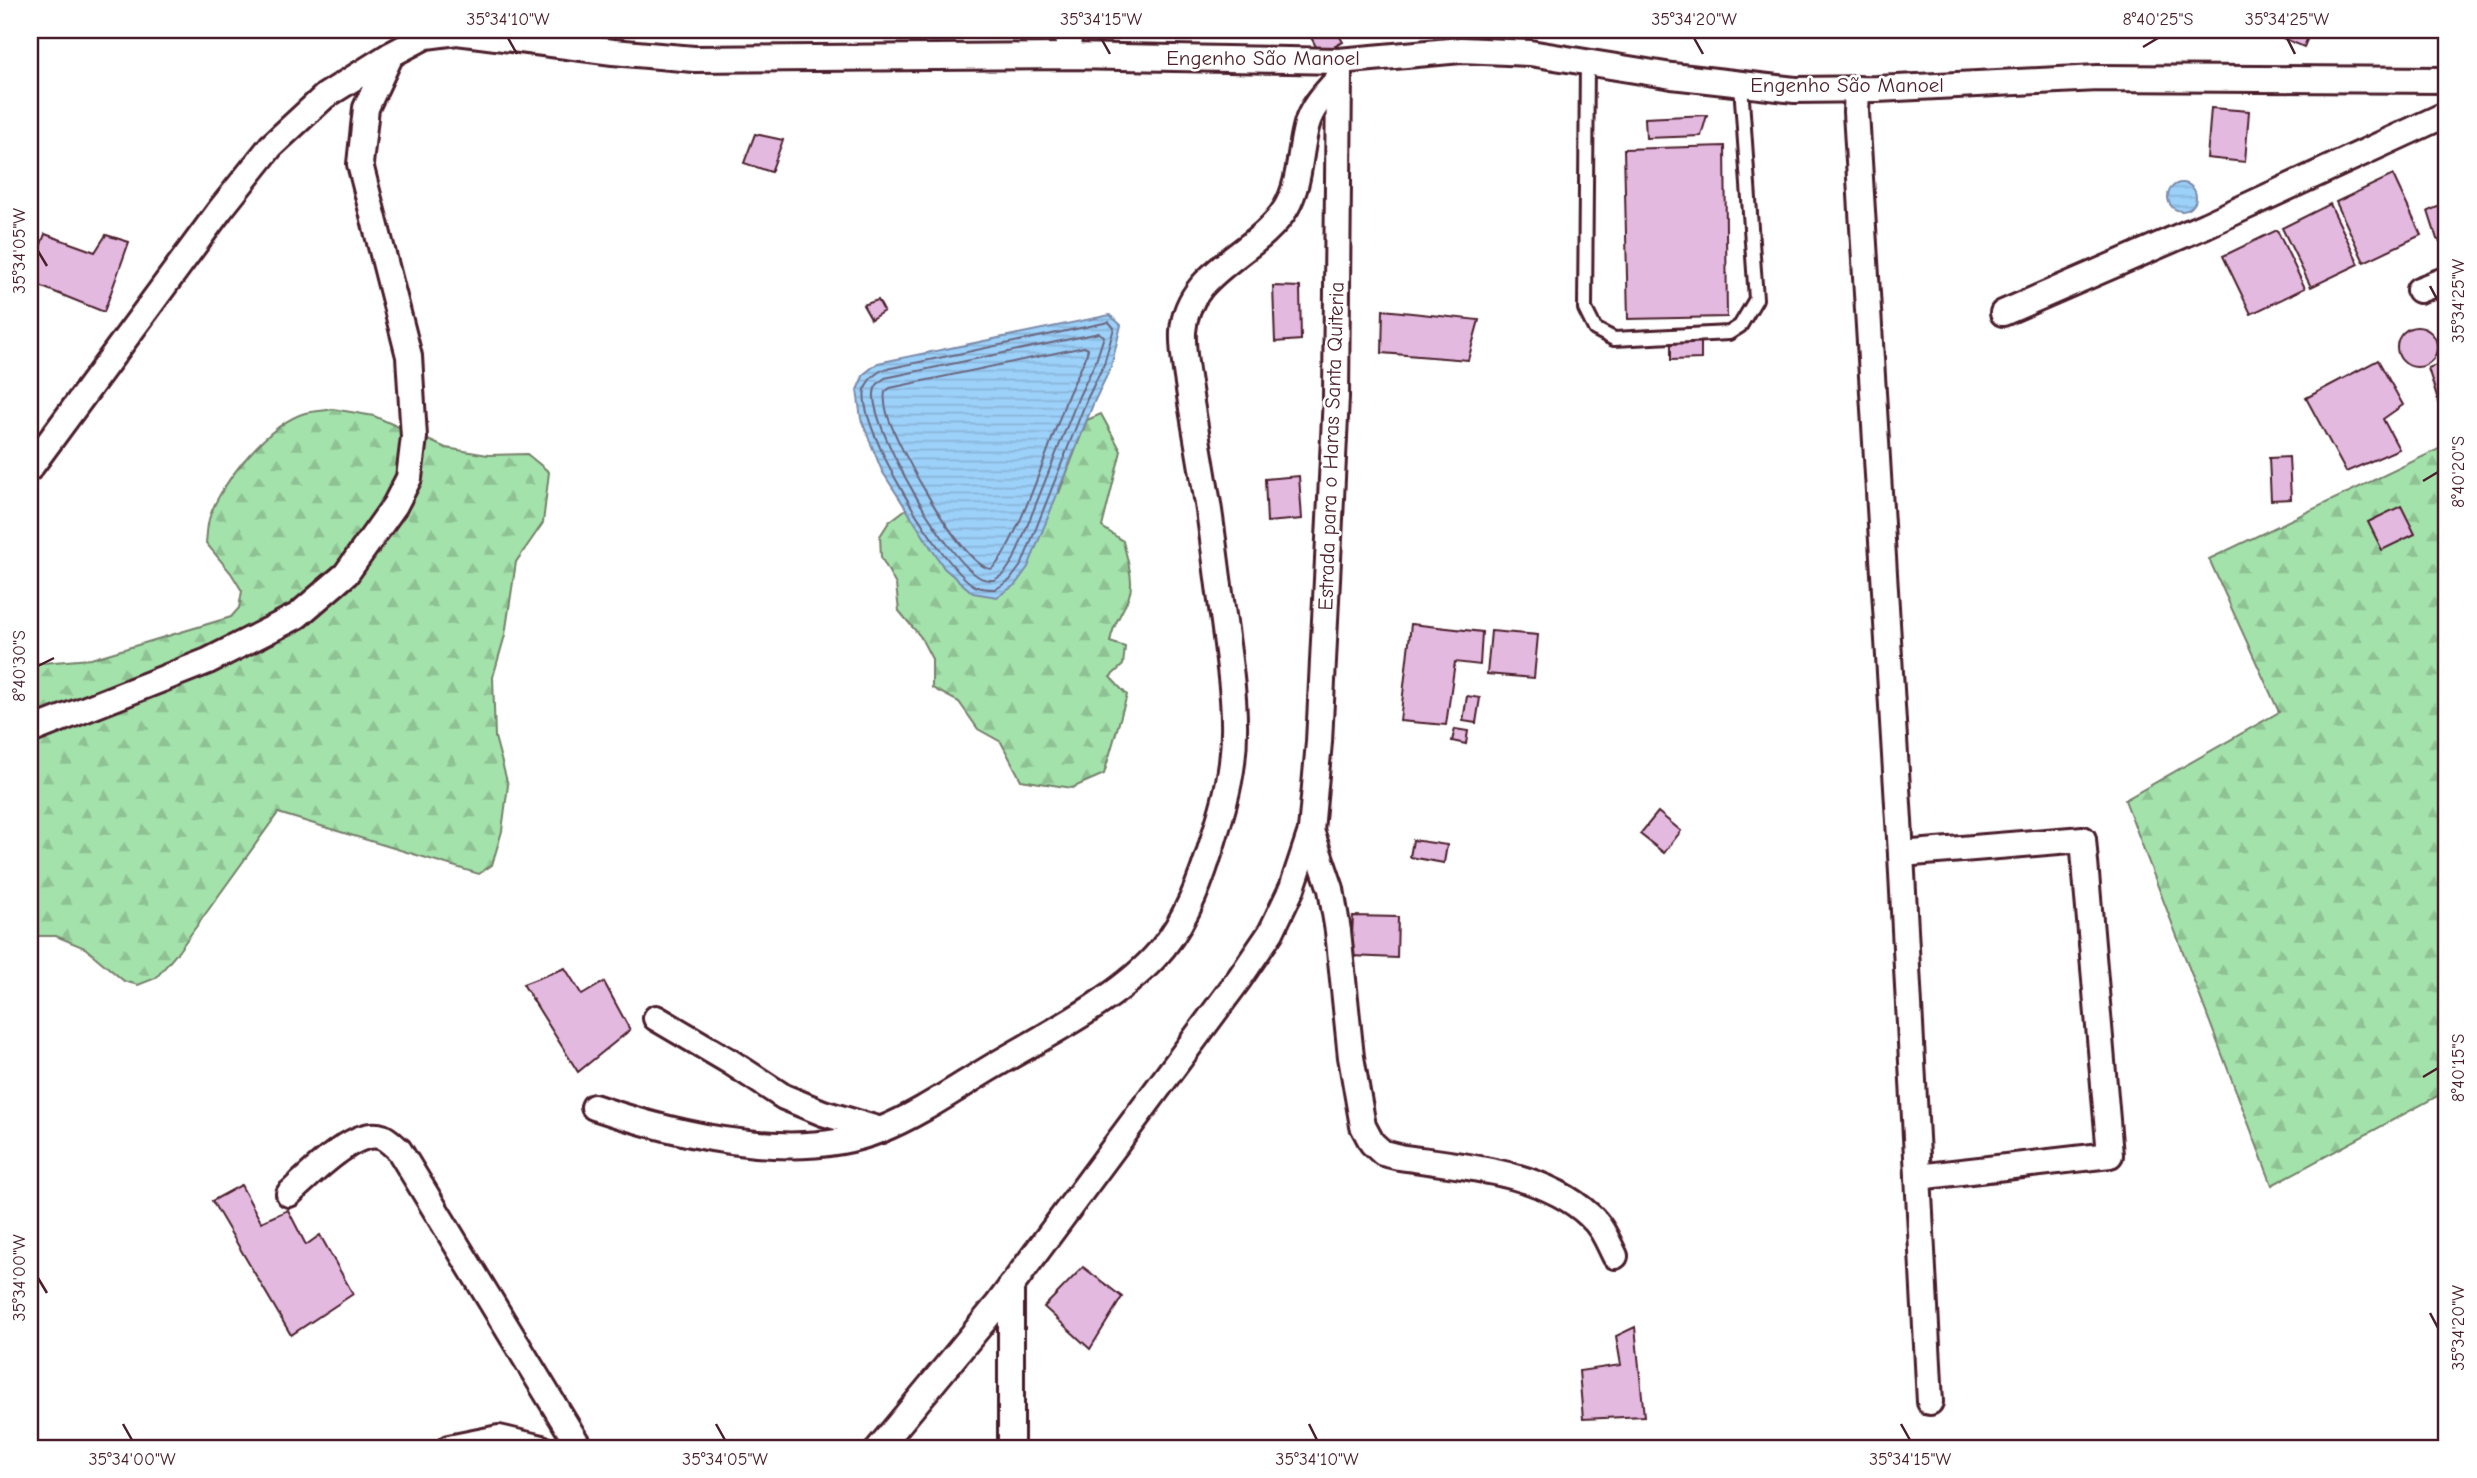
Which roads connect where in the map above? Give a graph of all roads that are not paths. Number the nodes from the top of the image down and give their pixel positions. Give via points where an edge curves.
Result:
1 (1069, 30) edge
2 (457, 31) edge
3 (391, 54) junction
4 (1069, 56) junction
5 (1587, 62) junction
6 (1338, 70) junction
7 (2447, 80) edge
8 (1741, 85) junction
9 (1857, 89) junction
10 (2447, 114) edge
11 (2447, 279) edge
12 (2419, 290) dead end
13 (2003, 313) dead end
14 (30, 468) edge
15 (33, 727) edge
16 (1311, 831) junction
17 (1901, 853) junction
18 (656, 1018) dead end
19 (594, 1107) dead end
20 (881, 1130) junction
21 (1918, 1177) junction
22 (289, 1194) dead end
23 (1615, 1256) dead end
24 (1011, 1286) junction
25 (1930, 1402) dead end
26 (449, 1448) edge
27 (542, 1448) edge
28 (580, 1448) edge
29 (879, 1448) edge
30 (1011, 1448) edge

1 - 4 street
2 - 3 street, Engenho São Manoel via 426,36
2 - 4 street, Engenho São Manoel via 694,59
3 - 14 street, Engenho São Manoel via 325,96 271,146
3 - 15 street via 366,108 360,164 409,356 414,437 409,478 396,505 345,574 297,616 208,661
4 - 6 street, Engenho São Manoel
5 - 6 street, Engenho São Manoel via 1530,53 1461,50
5 - 8 street, Engenho São Manoel
5 - 8 lane via 1585,309 1595,329 1614,339 1729,333 1740,326 1756,299
6 - 16 street, Estrada para o Haras Santa Quiteria via 1336,397
6 - 20 street via 1307,124 1299,175 1287,207 1269,229 1197,292 1183,330 1235,717 1228,794 1200,882 1177,928 1153,959 1117,990
7 - 9 street, Engenho São Manoel via 2098,78
8 - 9 street, Engenho São Manoel
9 - 17 street
10 - 13 street
11 - 12 street
16 - 23 street via 1331,889 1351,1057 1363,1126 1372,1143 1383,1153 1399,1157 1514,1176 1569,1199 1604,1233
16 - 24 street via 1271,932
17 - 21 street
17 - 21 street via 2083,839 2110,1155
18 - 20 street via 784,1097
19 - 20 street via 674,1131 743,1142 813,1145
21 - 25 street
22 - 28 street via 341,1148 364,1137 380,1136 400,1150
24 - 29 street
24 - 30 street
26 - 27 street via 499,1438

